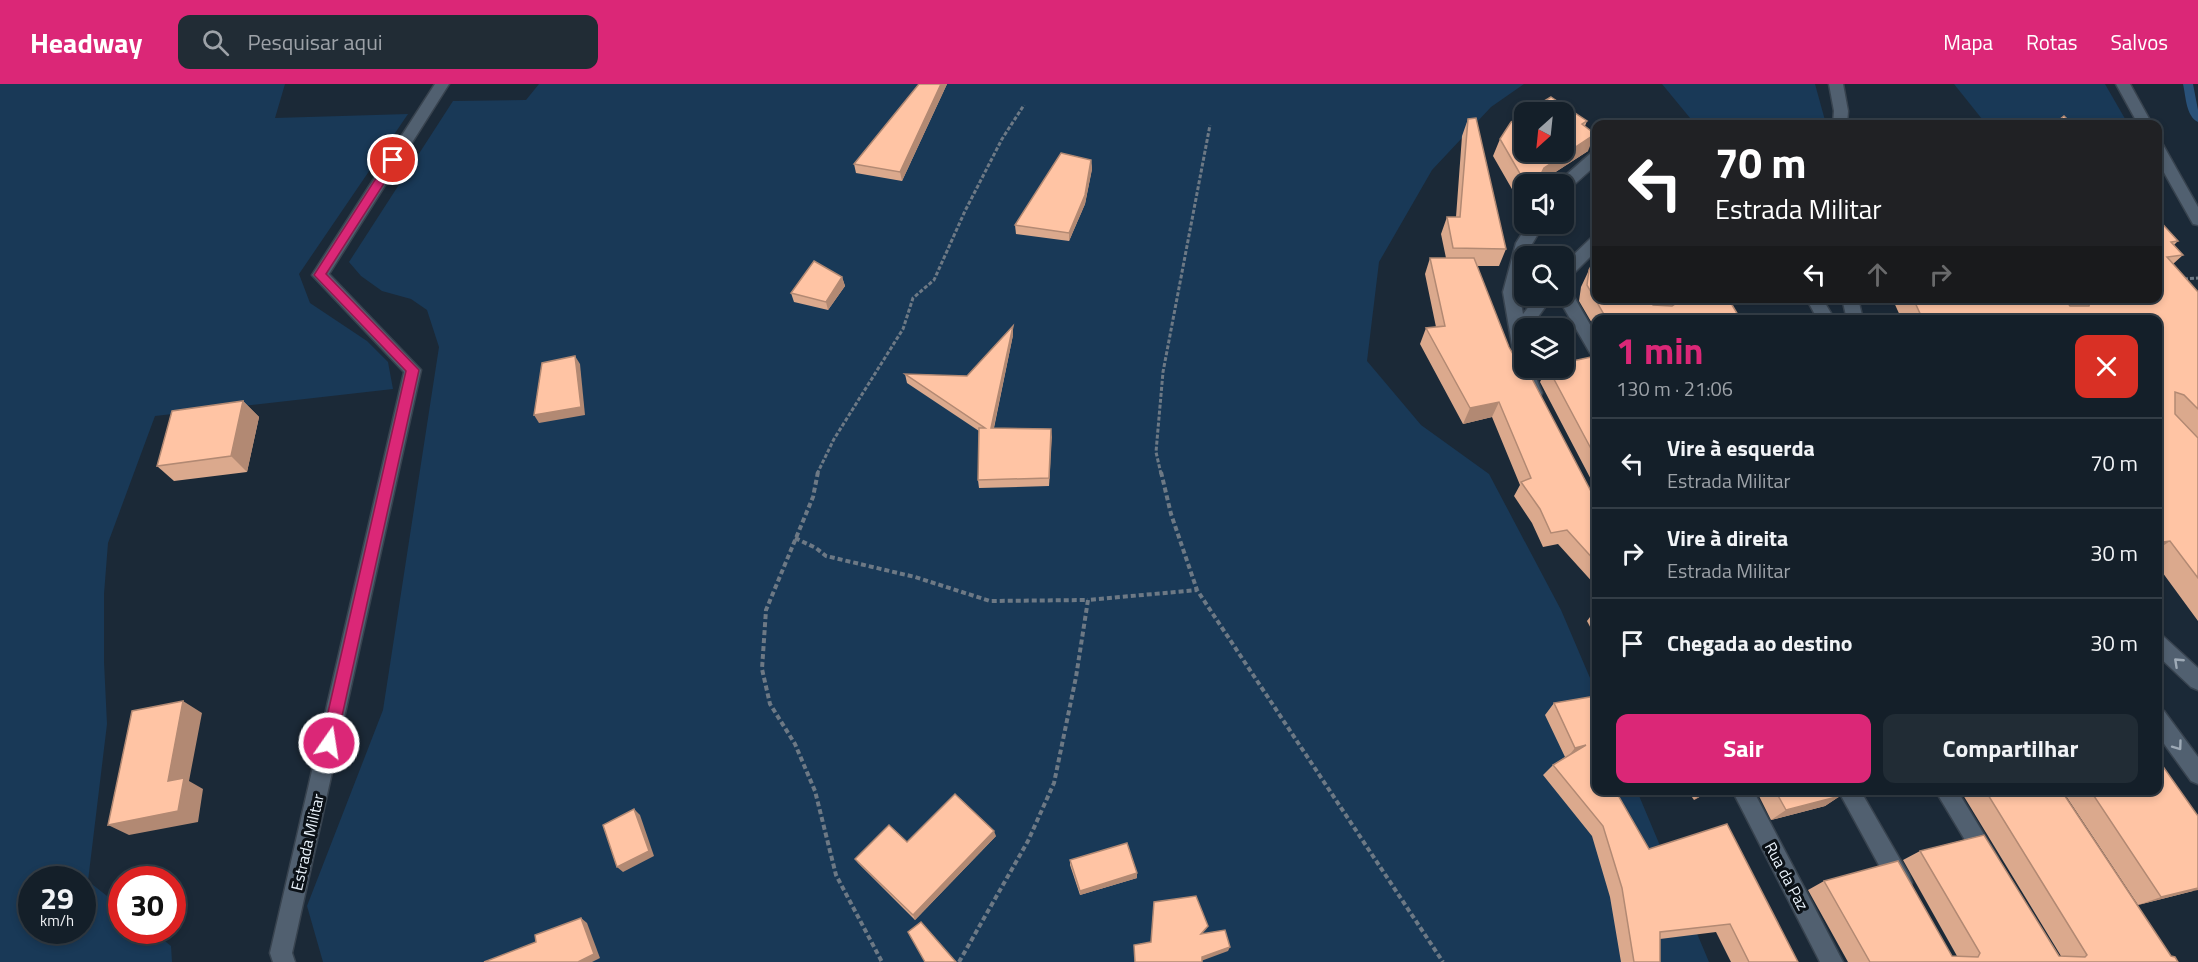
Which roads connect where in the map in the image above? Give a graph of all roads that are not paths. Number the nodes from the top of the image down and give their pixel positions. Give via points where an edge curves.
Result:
1 (442, 84) edge
2 (1836, 84) edge
3 (2123, 84) edge
4 (1840, 120) edge
5 (2143, 120) edge
6 (2162, 156) edge
7 (1592, 160) edge
8 (1574, 176) edge
9 (2198, 220) edge
10 (1530, 234) edge
11 (1592, 246) edge
12 (1574, 263) edge
13 (1571, 306) edge
14 (1516, 318) edge
15 (1592, 343) edge
16 (1527, 378) edge
17 (1541, 406) edge
18 (2162, 648) edge
19 (2198, 681) edge
20 (2162, 725) edge
21 (2198, 774) edge
22 (1745, 795) edge
23 (1851, 795) edge
24 (1948, 795) edge
25 (1995, 871) edge
26 (1912, 902) edge
27 (284, 962) edge
28 (1832, 962) edge

1 - 27 street, Estrada Militar via 320,275 413,370 281,953
2 - 4 street
3 - 5 street
6 - 9 street
7 - 8 street
10 - 14 street via 1511,292
11 - 12 street
13 - 15 street
16 - 17 street
19 -> 18 street
20 -> 21 street
22 - 28 street, Rua da Paz
23 - 26 street
24 - 25 street

